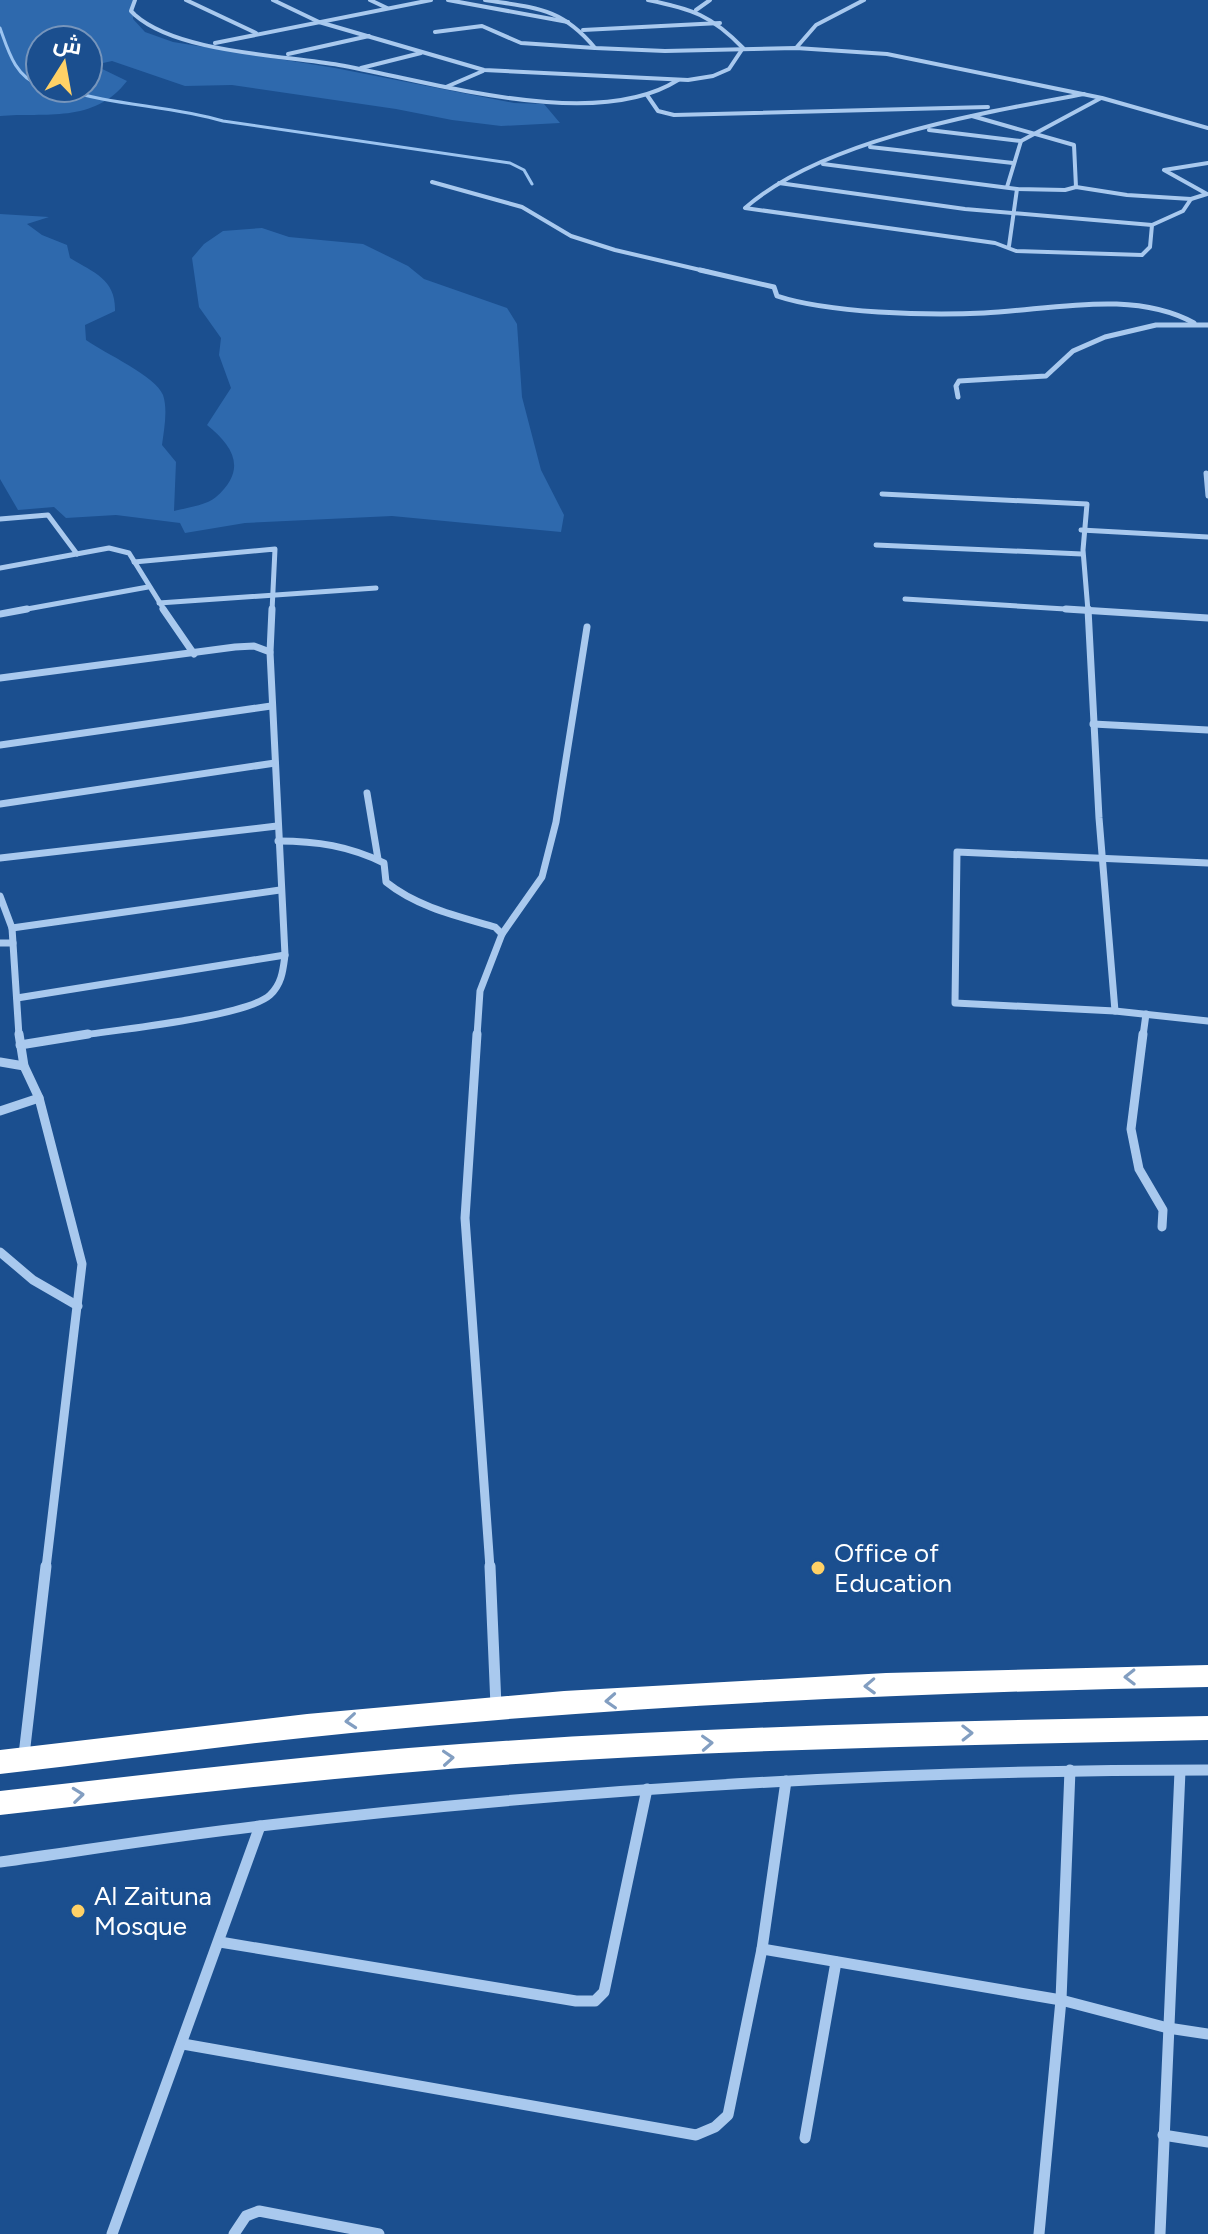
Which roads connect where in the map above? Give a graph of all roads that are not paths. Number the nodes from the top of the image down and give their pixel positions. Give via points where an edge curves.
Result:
1 (135, 0) edge
2 (186, 0) edge
3 (273, 0) edge
4 (370, 0) edge
5 (431, 0) edge
6 (448, 0) edge
7 (485, 0) edge
8 (539, 0) edge
9 (648, 0) edge
10 (710, 0) edge
11 (864, 0) edge
12 (387, 8) junction
13 (543, 9) junction
14 (696, 10) junction
15 (319, 22) junction
16 (573, 23) junction
17 (720, 23) junction
18 (583, 30) junction
19 (435, 32) dead end
20 (256, 33) junction
21 (370, 36) junction
22 (210, 44) junction
23 (595, 48) junction
24 (743, 48) junction
25 (796, 48) junction
26 (422, 52) junction
27 (281, 56) junction
28 (358, 69) junction
29 (484, 70) junction
30 (679, 80) junction
31 (446, 87) junction
32 (1084, 94) junction
33 (647, 95) junction
34 (1102, 98) junction
35 (1005, 107) junction
36 (971, 116) junction
37 (1208, 128) edge
38 (925, 130) junction
39 (1031, 134) junction
40 (1021, 141) junction
41 (866, 146) junction
42 (1013, 163) junction
43 (1208, 163) edge
44 (822, 164) junction
45 (432, 182) dead end
46 (778, 183) junction
47 (1007, 187) junction
48 (1076, 187) junction
49 (1017, 189) junction
50 (1191, 199) junction
51 (1014, 215) junction
52 (1152, 225) junction
53 (1009, 246) junction
54 (1194, 323) junction
55 (1208, 325) edge
56 (958, 397) dead end
57 (1206, 473) edge
58 (882, 494) dead end
59 (1208, 496) edge
60 (0, 519) edge
61 (1081, 530) junction
62 (1208, 537) edge
63 (876, 545) dead end
64 (77, 554) junction
65 (1082, 554) junction
66 (134, 562) junction
67 (0, 568) edge
68 (148, 587) junction
69 (376, 588) dead end
70 (273, 595) junction
71 (905, 599) dead end
72 (159, 603) junction
73 (1089, 609) junction
74 (0, 614) edge
75 (1208, 618) edge
76 (587, 627) dead end
77 (270, 652) junction
78 (194, 654) junction
79 (0, 678) edge
80 (271, 706) junction
81 (1093, 724) junction
82 (1208, 730) edge
83 (0, 745) edge
84 (275, 763) junction
85 (367, 793) dead end
86 (0, 804) edge
87 (277, 826) junction
88 (278, 841) junction
89 (1104, 857) junction
90 (0, 858) edge
91 (378, 859) junction
92 (1208, 863) edge
93 (280, 890) junction
94 (0, 896) edge
95 (12, 928) junction
96 (502, 934) junction
97 (0, 943) edge
98 (13, 943) junction
99 (285, 955) junction
100 (17, 998) junction
101 (1115, 1011) junction
102 (1146, 1014) junction
103 (1208, 1021) edge
104 (20, 1045) junction
105 (0, 1062) edge
106 (24, 1066) junction
107 (39, 1098) junction
108 (0, 1111) edge
109 (1162, 1227) dead end
110 (0, 1252) edge
111 (78, 1306) junction
112 (1208, 1676) edge
113 (496, 1711) junction
114 (1208, 1728) edge
115 (12, 1761) edge
116 (1070, 1770) junction
117 (1208, 1770) edge
118 (1180, 1771) junction
119 (786, 1781) junction
120 (647, 1789) junction
121 (0, 1803) edge
122 (260, 1826) junction
123 (0, 1862) edge
124 (220, 1942) junction
125 (762, 1949) junction
126 (836, 1962) junction
127 (1061, 2000) junction
128 (1168, 2028) junction
129 (1208, 2034) edge
130 (183, 2044) junction
131 (1163, 2135) junction
132 (805, 2138) dead end
133 (1208, 2142) edge
134 (112, 2234) edge
135 (234, 2234) edge
136 (379, 2234) edge
137 (1039, 2234) edge
138 (1160, 2234) edge

1 - 22 street via 131,11 138,20 174,38
2 - 20 street
3 - 15 street
4 - 12 street
5 - 12 street
6 - 16 street
7 - 13 street
8 - 13 street
9 - 14 street
10 - 14 street
11 - 25 street via 811,29
12 - 15 street
13 - 16 street
14 - 17 street
15 - 20 street
15 - 21 street
16 - 18 street
17 - 18 street
17 - 24 street
18 - 23 street
19 - 23 street via 482,26 521,43
20 - 22 street
21 - 26 street
21 - 27 street
22 - 27 street
23 - 24 street
24 - 25 street
24 - 30 street via 736,63 717,76
25 - 32 street via 910,57
26 - 28 street
26 - 29 street
27 - 28 street
28 - 31 street
29 - 30 street
29 - 31 street
30 - 33 street
31 - 33 street via 529,101
32 - 34 street
32 - 35 street
33 - 35 street via 658,111 674,115
34 - 37 street
34 - 39 street
35 - 36 street
36 - 38 street
36 - 39 street
38 - 40 street
38 - 41 street
39 - 40 street
39 - 48 street via 1074,145
40 - 42 street
41 - 42 street
41 - 44 street
42 - 47 street
43 - 50 street via 1164,170 1207,194
44 - 46 street
44 - 47 street
45 - 54 street via 522,207 571,236 672,266 774,287 777,296 792,301 955,314 1135,307 1165,310
46 - 51 street
46 - 53 street via 745,208
47 - 49 street
48 - 49 street
48 - 50 street
49 - 51 street
50 - 52 street via 1183,211
51 - 52 street
51 - 53 street
52 - 53 street via 1150,247 1142,255 1016,251
54 - 55 street
54 - 56 street via 1147,326 1115,335 1063,357 1046,376 959,381
57 - 59 street
58 - 61 street via 1087,504
60 - 64 street via 48,515
61 - 62 street
61 - 65 street
63 - 65 street
64 - 66 street via 109,548 129,553
64 - 67 street
65 - 73 street
66 - 68 street
66 - 70 street via 275,549
68 - 72 street
68 - 74 street
69 - 70 street
70 - 72 street
70 - 77 street
71 - 73 street
72 - 78 street
73 - 75 street
73 - 81 street
76 - 96 street via 556,822 542,877
77 - 78 street via 254,646
77 - 80 street
78 - 79 street
80 - 83 street
80 - 84 street
81 - 82 street
81 - 89 street
84 - 86 street
84 - 87 street
85 - 91 street
87 - 88 street
87 - 90 street
88 - 91 street via 347,844
88 - 93 street
89 - 92 street
89 - 101 street
89 - 101 street via 957,852 955,1003
91 - 96 street via 384,863 386,882 402,895
93 - 95 street
93 - 99 street
94 - 95 street
95 - 98 street
96 - 113 street via 480,991 465,1218
97 - 98 street
98 - 100 street
99 - 100 street
99 - 104 street via 278,988 250,1007
100 - 104 street
101 - 102 street
102 - 103 street
102 - 109 street via 1131,1129 1139,1169 1163,1210
104 - 106 street
105 - 106 street
106 - 107 street
107 - 108 street
107 - 111 street via 78,1236
110 - 111 street via 33,1280
111 - 115 street
112 -> 113 highway via 809,1689
113 -> 115 highway via 351,1721
121 -> 114 highway via 356,1764 577,1750 833,1736
116 - 118 street
116 - 119 street
116 - 127 street
117 - 118 street
118 - 128 street
119 - 120 street
119 - 125 street
120 - 122 street
120 - 124 street via 604,1992 595,2001
122 - 123 street
122 - 124 street
124 - 130 street
125 - 126 street
125 - 130 street via 728,2115 696,2135
126 - 127 street
126 - 132 street
127 - 128 street
127 - 137 street
128 - 129 street
128 - 131 street
130 - 134 street
131 - 133 street
131 - 138 street
135 - 136 street via 246,2216 259,2211

